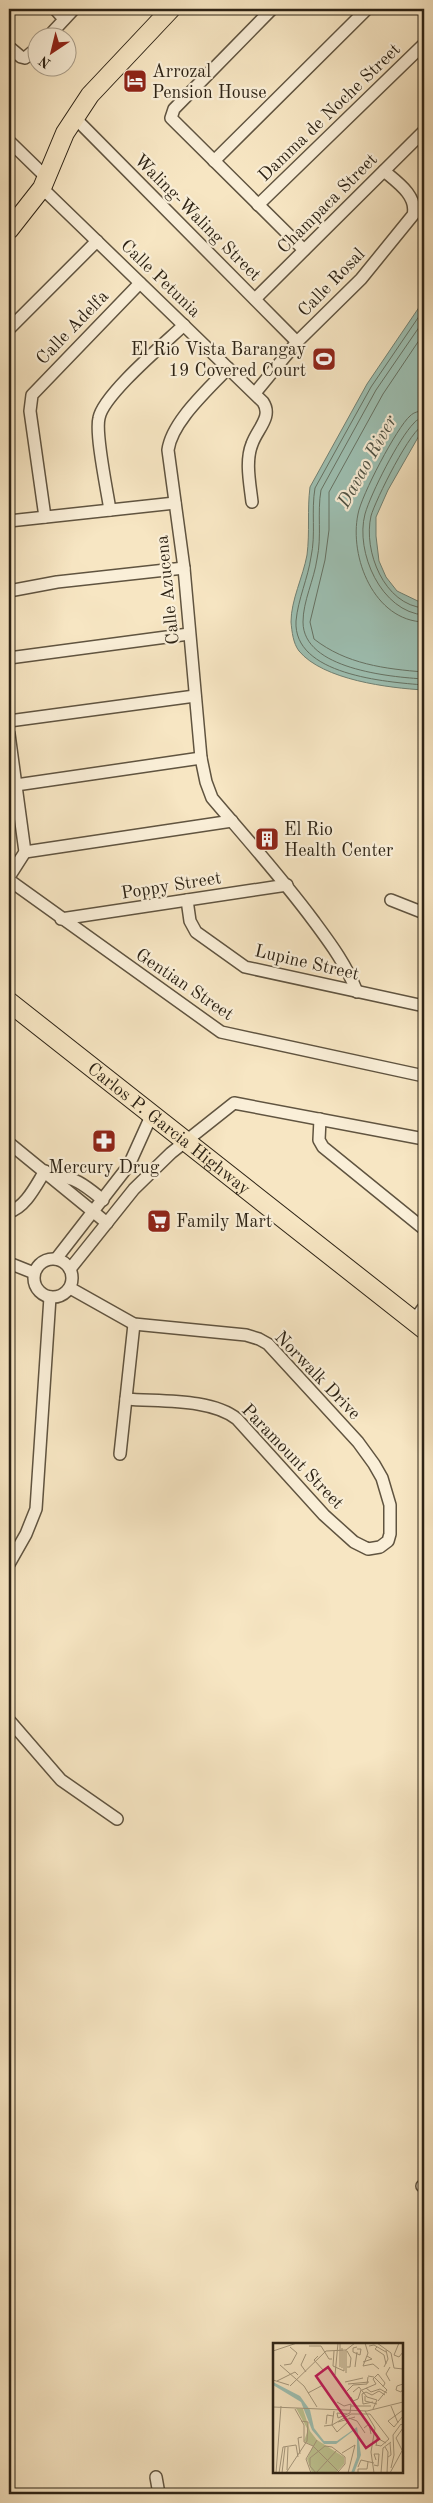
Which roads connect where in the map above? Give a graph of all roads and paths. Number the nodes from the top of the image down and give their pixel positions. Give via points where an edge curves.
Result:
1 (55, 9) edge
2 (74, 9) edge
3 (171, 9) edge
4 (272, 9) edge
5 (367, 9) edge
6 (64, 19) junction
7 (56, 28) edge
8 (424, 44) edge
9 (9, 47) edge
10 (28, 56) edge
11 (74, 117) junction
12 (424, 131) edge
13 (9, 141) edge
14 (214, 161) junction
15 (384, 170) junction
16 (44, 183) junction
17 (258, 205) junction
18 (9, 230) edge
19 (97, 241) junction
20 (304, 250) junction
21 (140, 282) junction
22 (255, 299) junction
23 (184, 325) junction
24 (9, 329) edge
25 (297, 342) junction
26 (228, 368) junction
27 (255, 393) junction
28 (252, 502) dead end
29 (175, 503) junction
30 (110, 510) junction
31 (45, 517) junction
32 (9, 521) edge
33 (184, 568) junction
34 (9, 590) edge
35 (189, 634) junction
36 (9, 658) edge
37 (195, 696) junction
38 (9, 721) edge
39 (9, 734) edge
40 (201, 758) junction
41 (16, 785) junction
42 (232, 821) junction
43 (25, 852) junction
44 (9, 879) edge
45 (287, 885) junction
46 (187, 900) junction
47 (391, 900) dead end
48 (424, 912) edge
49 (61, 919) junction
50 (357, 992) junction
51 (9, 1002) edge
52 (424, 1006) edge
53 (424, 1076) edge
54 (152, 1114) junction
55 (320, 1119) junction
56 (424, 1139) edge
57 (187, 1141) junction
58 (9, 1143) edge
59 (49, 1174) junction
60 (120, 1179) junction
61 (134, 1189) junction
62 (103, 1200) junction
63 (9, 1212) edge
64 (93, 1212) junction
65 (107, 1223) junction
66 (424, 1229) edge
67 (56, 1259) junction
68 (9, 1263) edge
69 (70, 1269) junction
70 (34, 1274) junction
71 (70, 1288) junction
72 (50, 1297) junction
73 (421, 1319) edge
74 (134, 1324) junction
75 (126, 1399) junction
76 (120, 1454) dead end
77 (368, 1549) joint
78 (9, 1564) edge
79 (9, 1720) edge
80 (118, 1819) dead end
81 (156, 2477) dead end
82 (159, 2494) edge

1 - 6 street
2 - 6 street
3 - 11 main road via 111,70
4 - 14 street via 174,108 171,115 173,121
5 - 14 street
6 - 7 street
8 - 17 street, Damma de Noche Street
9 - 10 street via 21,57
11 - 16 main road
11 - 22 street, Waling-Waling Street
12 - 15 street, Champaca Street
13 - 16 street, Calle Petunia
14 - 17 street
15 - 20 street, Champaca Street
15 - 25 street, Calle Rosal via 414,202 413,215 361,279
16 - 18 main road
16 - 19 street, Calle Petunia
17 - 20 street
19 - 21 street, Calle Petunia
19 - 24 street
20 - 22 street, Champaca Street
21 - 23 street, Calle Petunia
21 - 31 street, Calle Adelfa via 32,395 30,411
22 - 25 street, Waling-Waling Street
23 - 26 street, Calle Petunia
23 - 30 street via 130,376 100,412 98,428
25 - 27 street, Calle Rosal
26 - 27 street, Calle Petunia
26 - 29 street, Calle Azucena via 182,420 169,443
27 - 28 street via 268,411 249,454
29 - 30 street
29 - 33 street, Calle Azucena
30 - 31 street
31 - 32 street
33 - 34 street
33 - 35 street, Calle Azucena
35 - 36 street
35 - 37 street, Calle Azucena
37 - 38 street
37 - 40 street, Calle Azucena
39 - 41 street
40 - 41 street
40 - 42 street, Calle Azucena via 208,789
41 - 43 street
42 - 43 street
42 - 45 street, Calle Azucena
43 - 44 street
44 - 49 street, Gentian Street
45 - 46 street, Poppy Street
45 - 50 street, Calle Azucena via 339,955
46 - 49 street, Poppy Street
46 - 50 street, Lupine Street via 191,927 237,963 255,970
47 - 48 street
49 - 53 street, Gentian Street via 221,1032
50 - 52 street, Lupine Street
51 - 54 highway, Carlos P. Garcia Highway
54 - 57 highway, Carlos P. Garcia Highway
54 - 60 street
55 - 56 street
55 - 57 street via 236,1102
55 - 66 street via 319,1140 323,1147
57 - 61 street
57 - 73 highway, Carlos P. Garcia Highway
58 - 59 street
59 - 62 street via 78,1180
59 - 63 street via 16,1210
59 - 64 street
60 - 61 street
60 - 62 street
61 - 65 street
62 - 64 street
64 - 65 street
64 - 67 street
65 - 69 street
67 - 69 street
67 - 70 street via 40,1263
68 - 70 street
69 - 71 street
70 - 72 street via 36,1287
71 - 72 street via 63,1294
71 - 74 street, Norwalk Drive
72 - 78 street via 36,1509
74 - 75 street
74 - 77 street, Norwalk Drive via 246,1335 268,1344 358,1442 382,1478 390,1505 390,1534 384,1545
75 - 76 street
75 - 77 street, Paramount Street via 201,1404 230,1413 324,1515 354,1542
79 - 80 street via 62,1780
81 - 82 street

